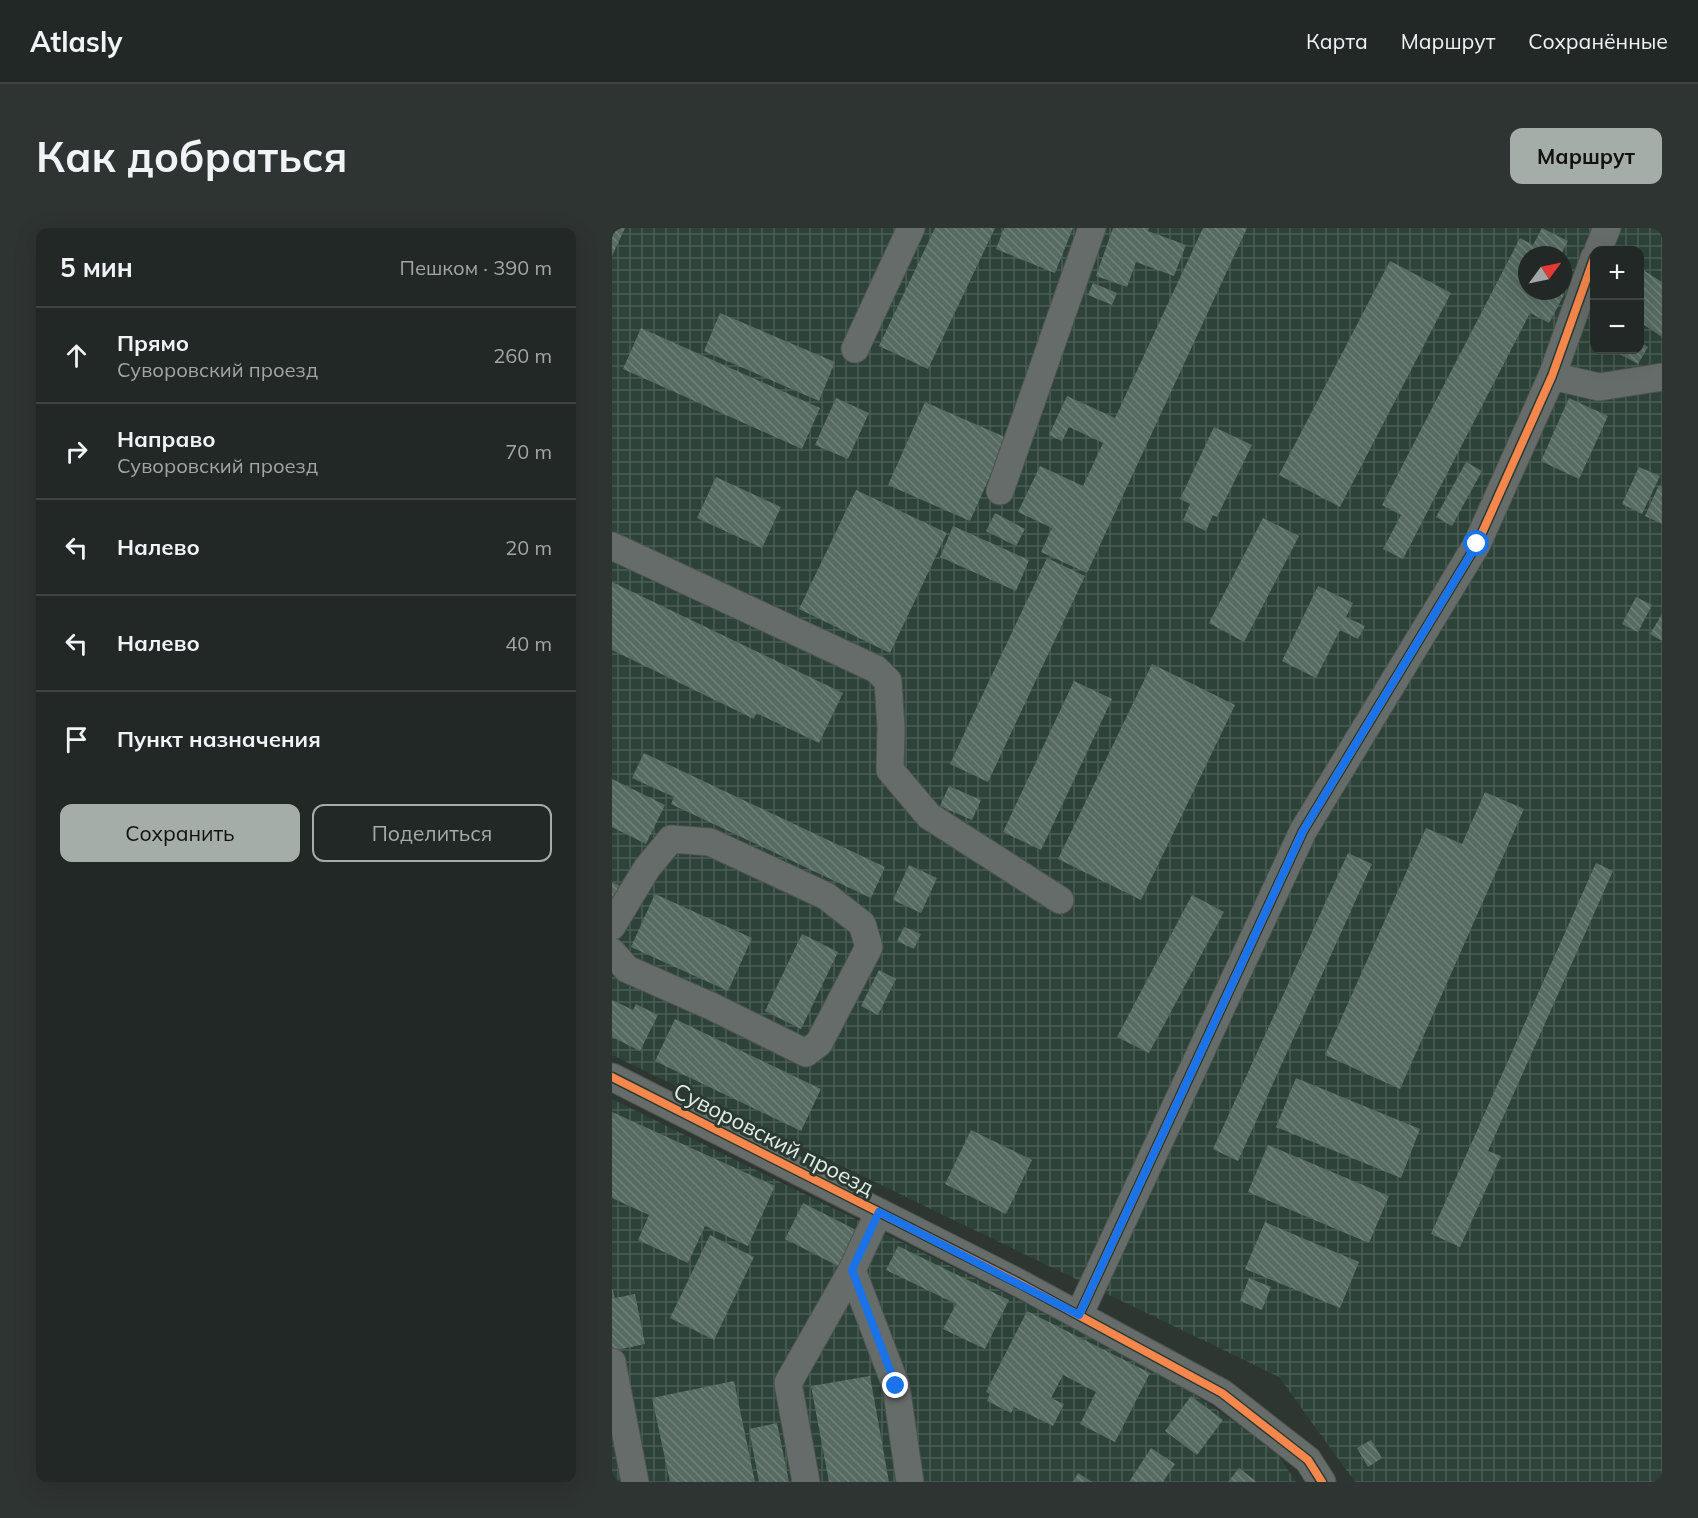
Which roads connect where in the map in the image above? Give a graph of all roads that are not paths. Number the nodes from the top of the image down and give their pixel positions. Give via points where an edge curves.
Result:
1 (911, 228) edge
2 (1092, 228) edge
3 (1607, 228) edge
4 (1600, 246) edge
5 (1590, 269) edge
6 (855, 350) dead end
7 (1552, 375) junction
8 (1662, 377) edge
9 (1000, 491) dead end
10 (612, 546) edge
11 (1060, 900) dead end
12 (612, 926) edge
13 (612, 952) edge
14 (612, 1077) edge
15 (879, 1212) junction
16 (852, 1270) junction
17 (1079, 1315) junction
18 (612, 1362) edge
19 (635, 1482) edge
20 (806, 1482) edge
21 (910, 1482) edge
22 (1322, 1482) edge

1 - 6 street
2 - 9 street
3 - 4 street
5 - 7 street
7 - 8 street via 1599,387
7 - 17 street via 1477,544 1303,831
10 - 11 street via 876,669 888,681 890,770 929,816
12 - 13 street via 647,868 671,839 710,842 826,897 862,924 869,947 819,1043 806,1053 627,969
14 - 15 street, Суворовский проезд
15 - 16 street
15 - 17 street, Суворовский проезд
16 - 20 street via 788,1383
16 - 21 street via 896,1386
17 - 22 street, Суворовский проезд via 1222,1393 1308,1460
18 - 19 street

